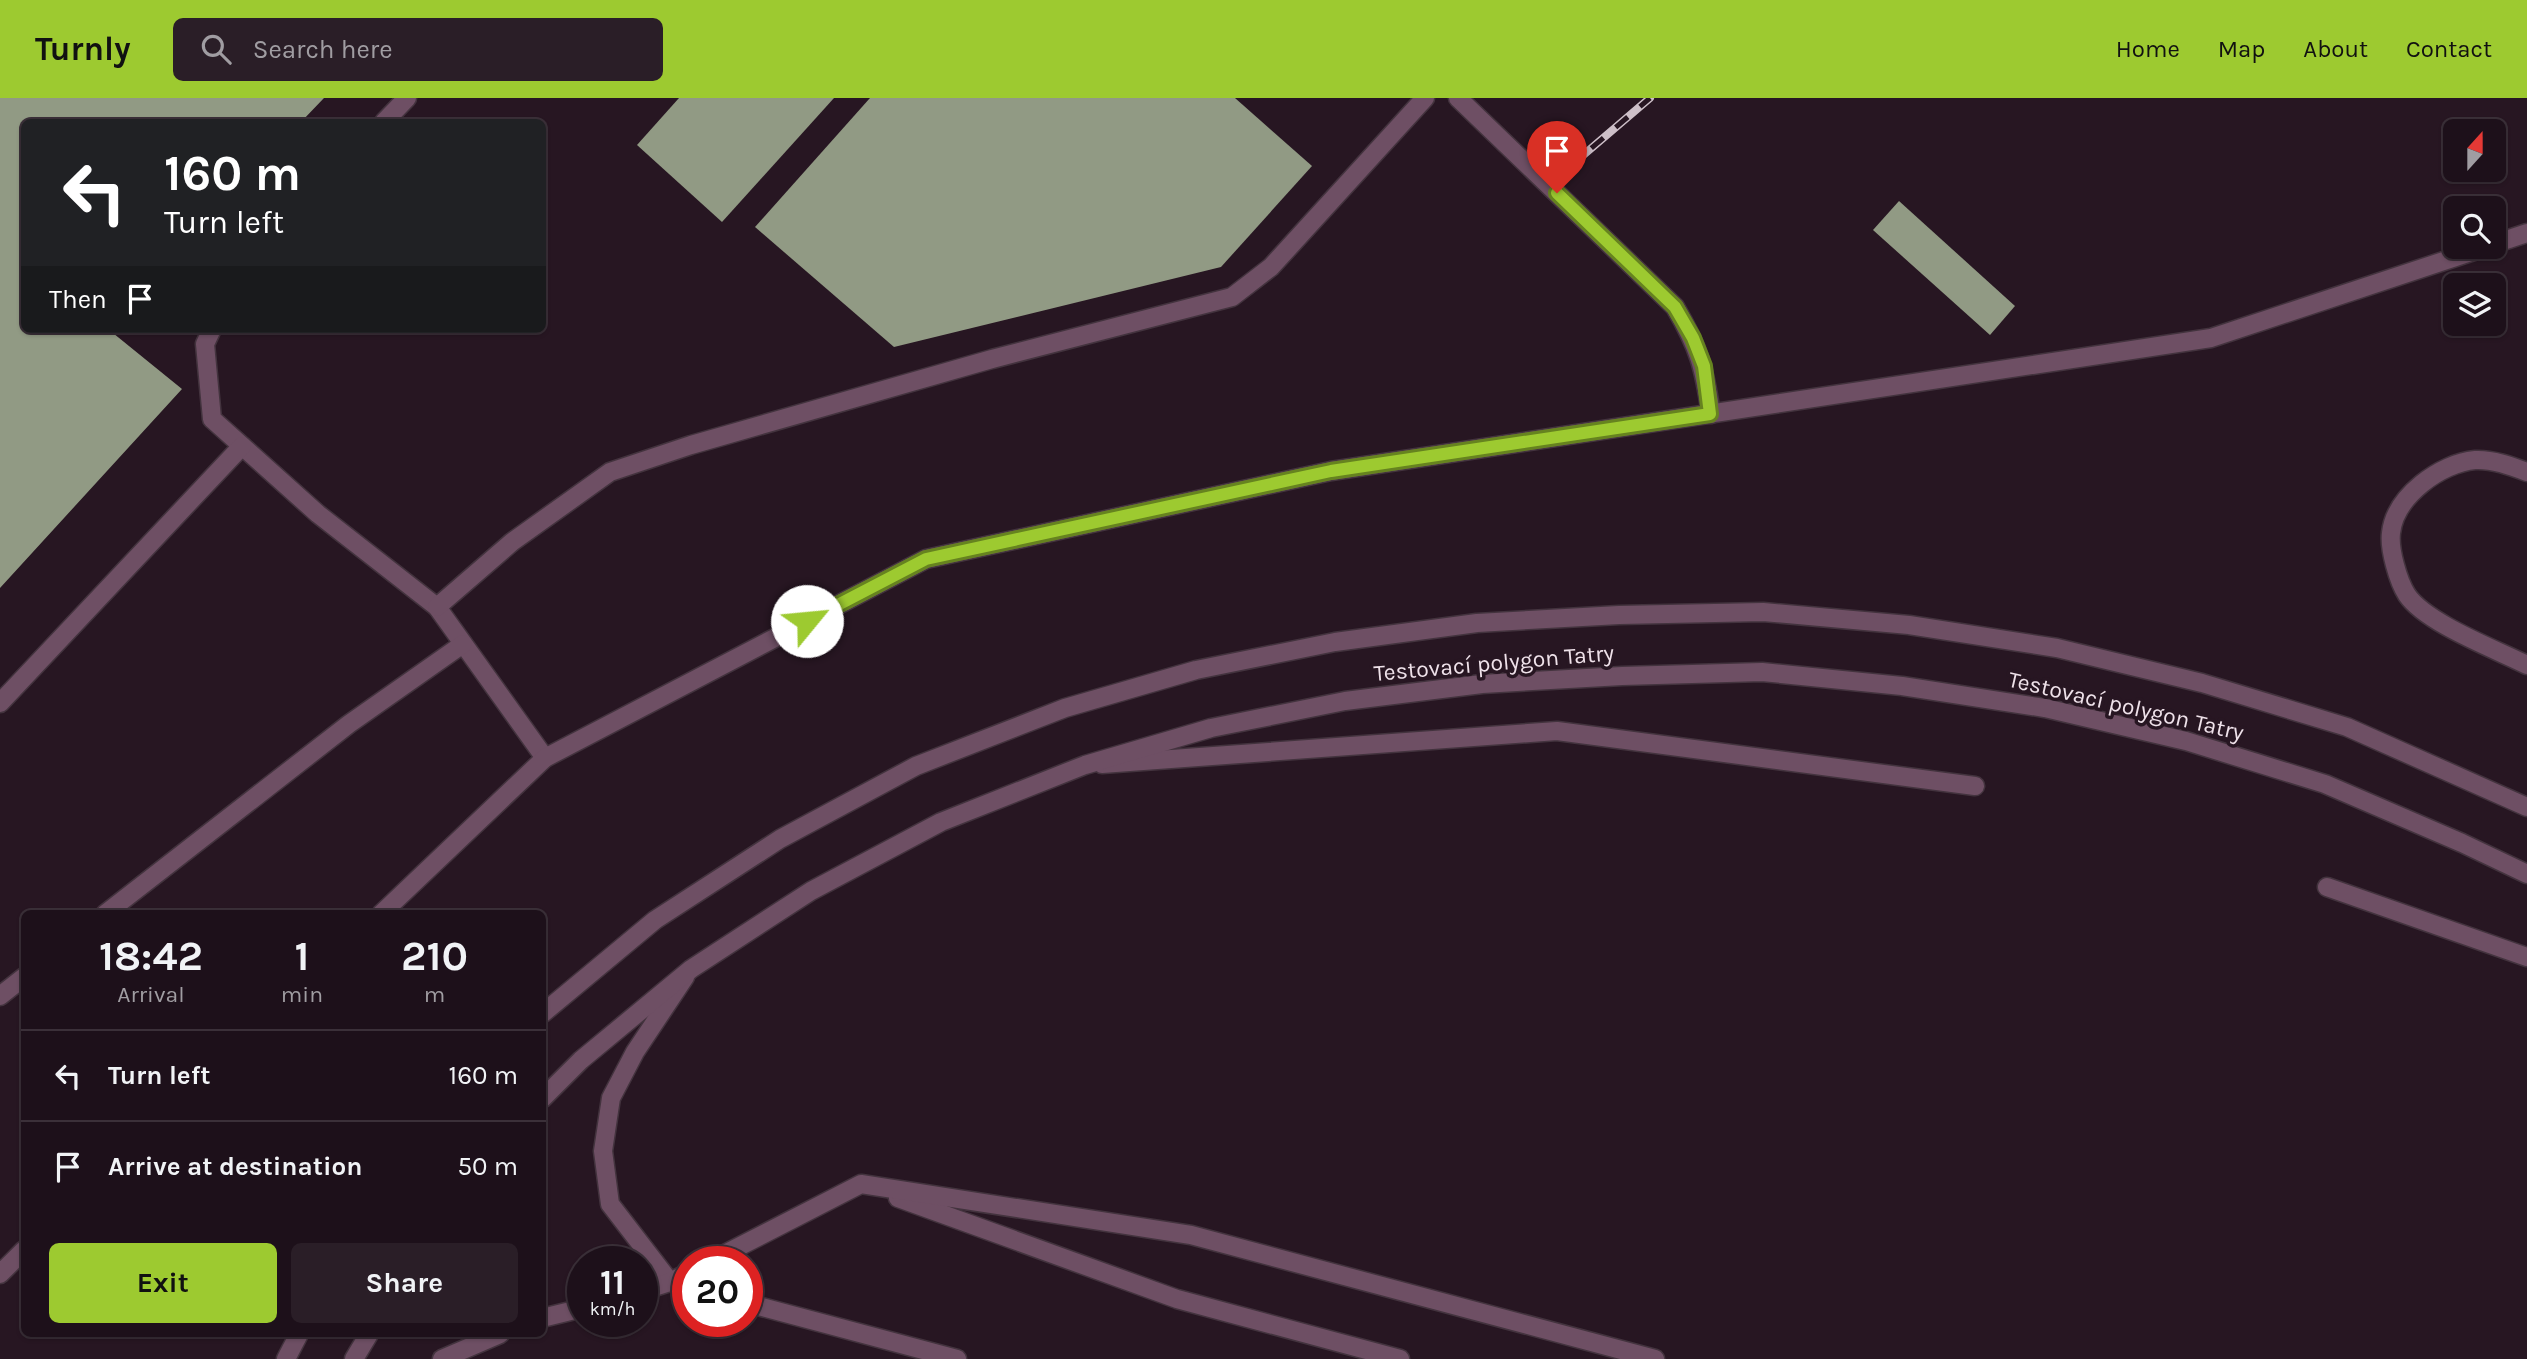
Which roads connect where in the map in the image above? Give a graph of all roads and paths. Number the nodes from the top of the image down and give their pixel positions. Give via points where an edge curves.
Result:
1 (407, 98) edge
2 (1425, 98) edge
3 (1458, 98) edge
4 (387, 119) edge
5 (2527, 233) edge
6 (2506, 240) edge
7 (2450, 259) edge
8 (210, 333) edge
9 (1710, 414) junction
10 (242, 446) junction
11 (2527, 472) edge
12 (437, 607) junction
13 (463, 644) junction
14 (2527, 665) edge
15 (0, 703) edge
16 (545, 758) junction
17 (1085, 765) junction
18 (1975, 786) dead end
19 (2527, 807) edge
20 (2527, 874) edge
21 (2327, 887) dead end
22 (109, 910) edge
23 (385, 910) edge
24 (2527, 957) edge
25 (691, 969) junction
26 (21, 979) edge
27 (0, 996) edge
28 (546, 1011) edge
29 (546, 1095) edge
30 (860, 1184) junction
31 (740, 1246) edge
32 (21, 1253) edge
33 (0, 1274) edge
34 (670, 1282) joint
35 (658, 1286) edge
36 (763, 1307) edge
37 (567, 1312) edge
38 (546, 1317) edge
39 (297, 1337) edge
40 (367, 1337) edge
41 (493, 1337) edge
42 (286, 1359) edge
43 (354, 1359) edge
44 (442, 1359) edge
45 (957, 1359) edge
46 (1400, 1359) edge
47 (1655, 1359) edge

1 - 4 street
2 - 12 street via 1271,267 1232,297 992,359 610,472 512,542
3 - 9 street via 1675,307 1704,366
5 - 6 street
7 - 9 street via 2210,338
8 - 10 street via 205,344 212,419
9 - 16 street via 1331,471 926,559
10 - 12 street via 318,514
10 - 15 street
11 - 14 street via 2477,460 2448,466 2423,482 2401,508 2391,533 2396,570 2407,595 2430,616
12 - 13 street
13 - 16 street
13 - 22 street via 349,724
16 - 23 street
17 - 18 street via 1557,731
17 - 20 street, Testovací polygon Tatry via 1211,728 1345,701 1482,684 1762,672 1902,686 2045,708 2186,741 2325,784
17 - 25 street, Testovací polygon Tatry via 941,822 811,891
19 - 28 street via 2347,727 2202,683 2057,648 1909,625 1763,612 1477,624 1335,642 1196,670 1065,708 916,766 780,839 655,920
21 - 24 street
25 - 29 street, Testovací polygon Tatry
25 - 34 street via 635,1052 611,1098 603,1151 610,1204
26 - 27 street
30 - 31 street
30 - 46 street via 1177,1300
30 - 47 street via 1191,1235
32 - 33 street
34 - 35 street
36 - 45 street
37 - 38 street
39 - 42 street
40 - 43 street
41 - 44 street

